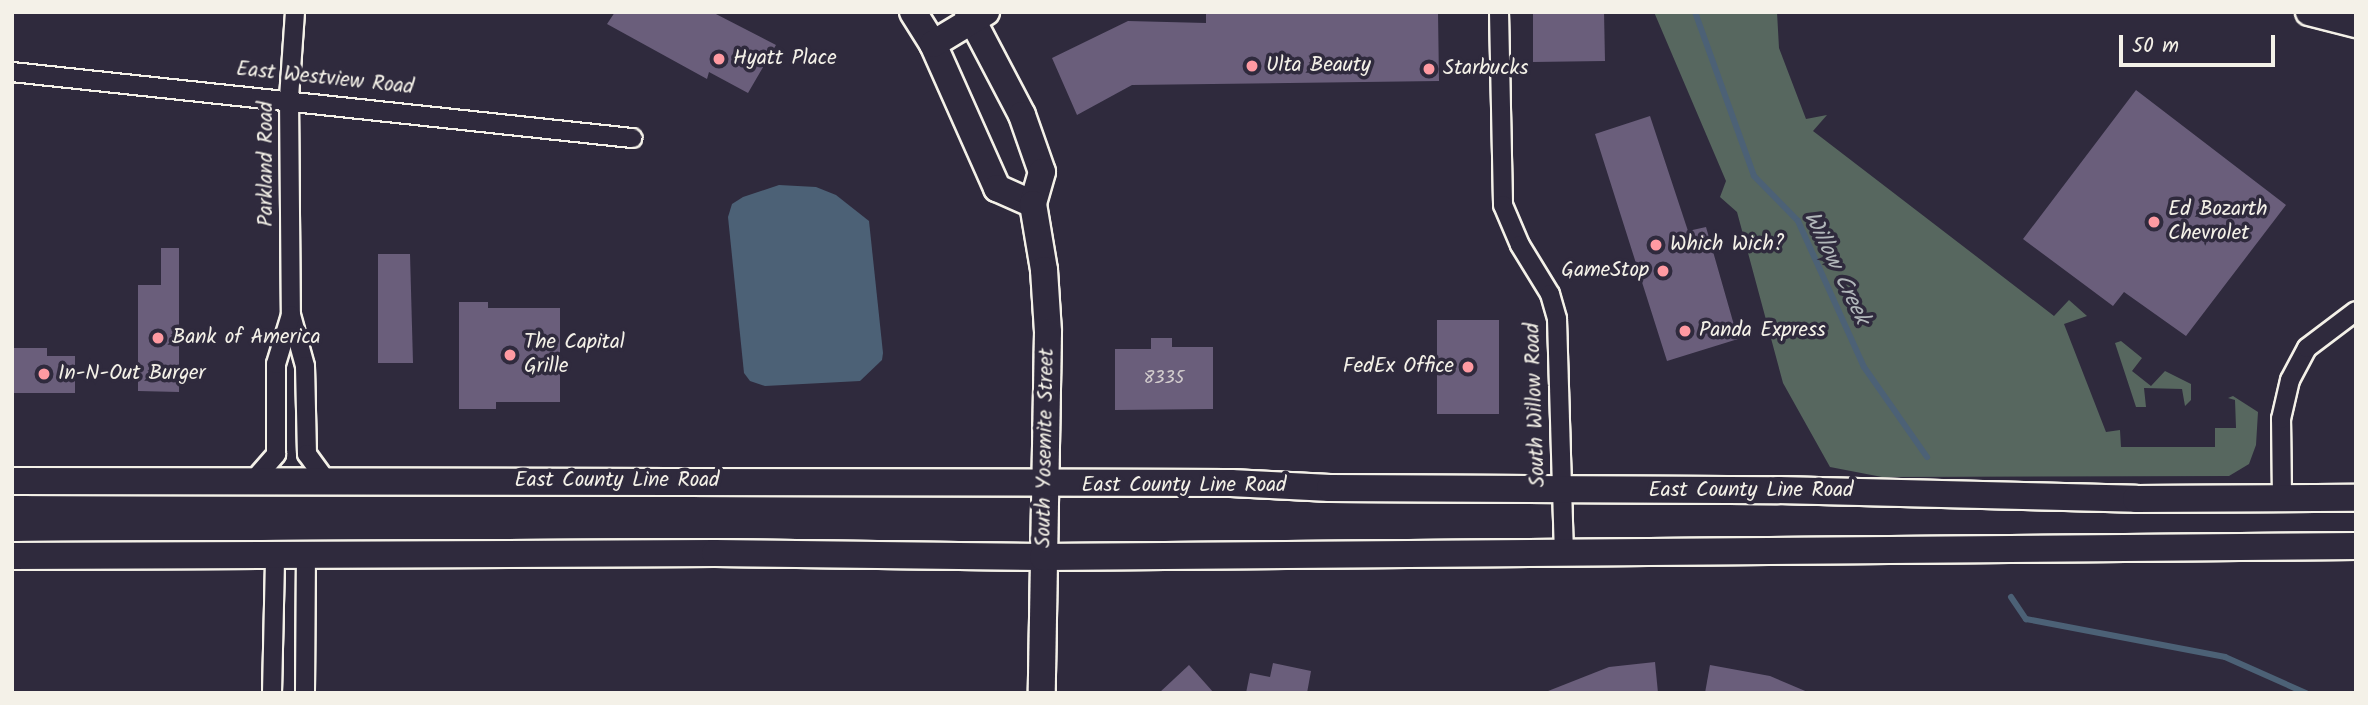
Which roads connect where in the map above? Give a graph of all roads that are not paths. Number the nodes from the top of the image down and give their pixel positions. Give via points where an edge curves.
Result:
1 (295, 12) edge
2 (912, 12) edge
3 (1499, 12) edge
4 (2309, 12) edge
5 (976, 15) edge
6 (2356, 24) edge
7 (933, 44) junction
8 (12, 72) edge
9 (289, 98) junction
10 (632, 138) dead end
11 (1033, 204) junction
12 (2356, 311) edge
13 (291, 315) junction
14 (12, 481) edge
15 (252, 482) junction
16 (327, 482) junction
17 (1047, 485) junction
18 (1563, 489) junction
19 (2282, 498) junction
20 (2356, 498) edge
21 (2356, 546) edge
22 (1564, 550) junction
23 (12, 556) edge
24 (275, 557) junction
25 (1043, 557) junction
26 (306, 558) junction
27 (272, 693) edge
28 (305, 693) edge
29 (1042, 693) edge

1 - 9 street, Parkland Road
2 - 7 main road
3 - 18 street, South Willow Road via 1501,188 1508,219 1550,294 1557,319
4 - 6 main road
5 - 7 main road
5 - 11 main road, South Yosemite Street via 1036,152 1042,172
7 - 11 main road via 997,188
8 - 9 street, East Westview Road
9 - 10 street, East Westview Road
9 - 13 street, Parkland Road
11 - 17 main road, South Yosemite Street via 1047,307
12 - 19 street via 2307,348 2290,380 2281,419
13 - 15 street, Parkland Road via 276,364 276,454
13 - 16 street, Parkland Road via 305,366 307,454
14 - 15 main road, East County Line Road
15 - 16 main road, East County Line Road
16 - 17 main road, East County Line Road via 548,479
17 - 18 main road, East County Line Road
17 - 25 main road, South Yosemite Street
18 - 19 main road, East County Line Road
18 - 22 street, South Willow Road
19 - 20 main road, East County Line Road
21 - 22 main road
22 - 25 main road
23 - 24 main road
24 - 26 main road
24 - 27 street
25 - 26 main road via 715,552
25 - 29 main road, South Yosemite Street
26 - 28 street

